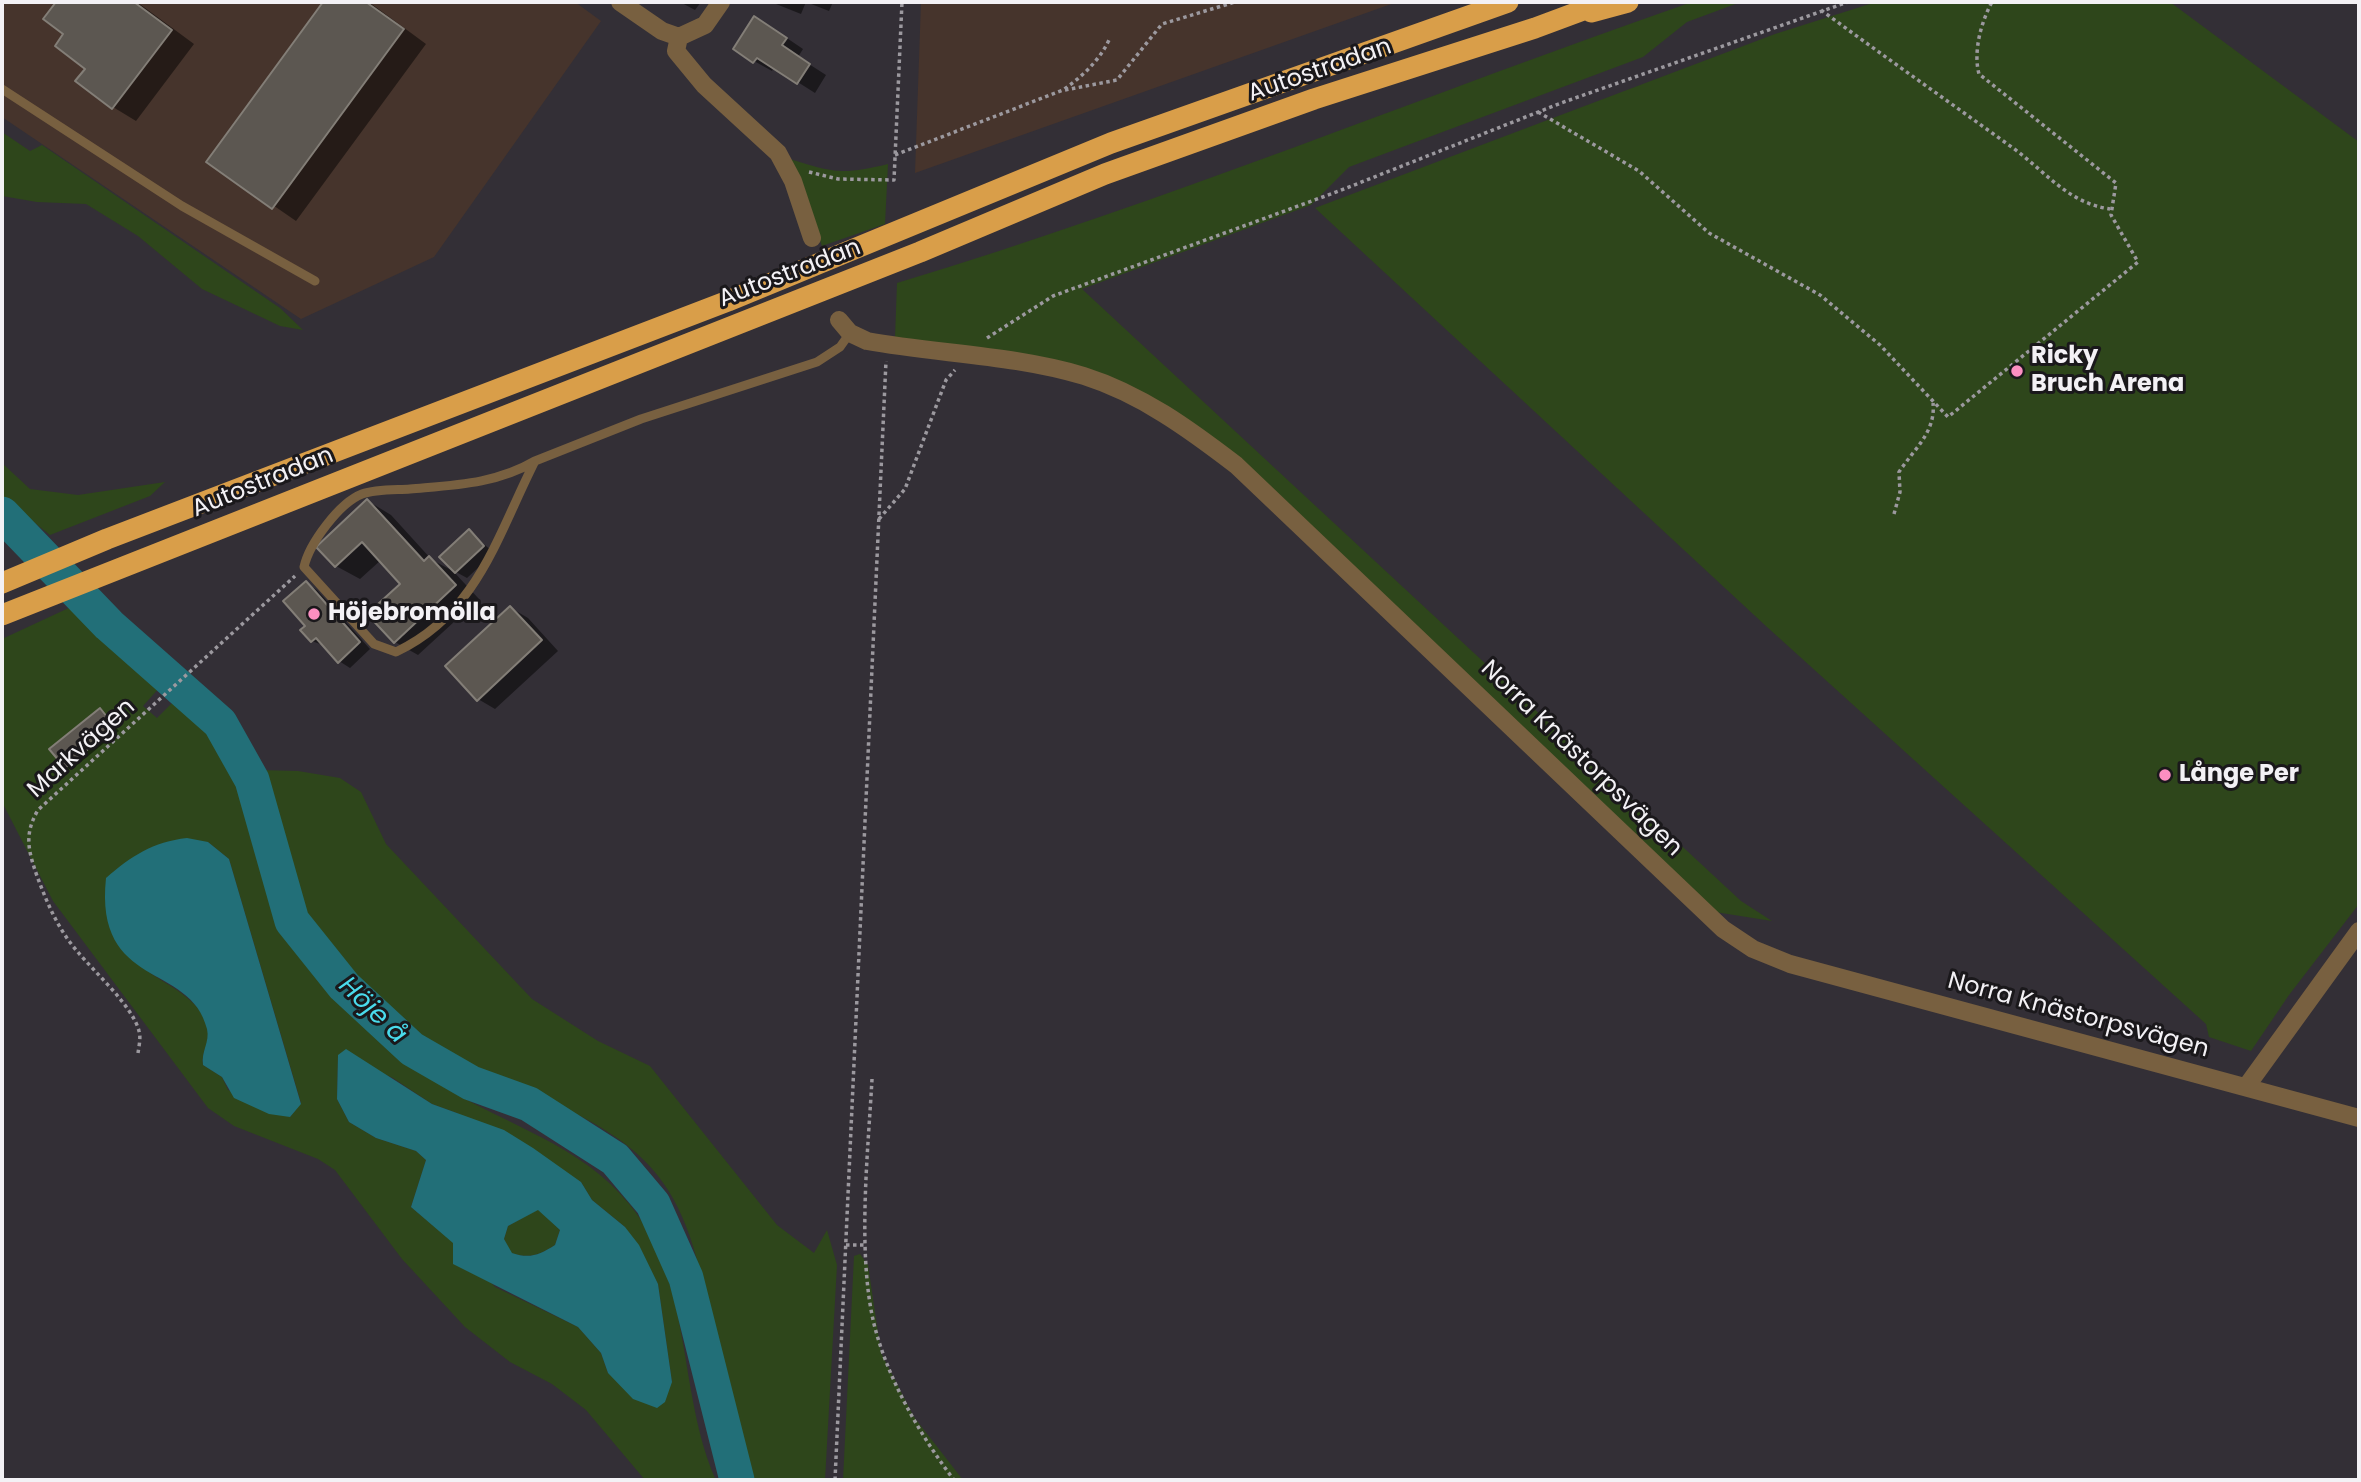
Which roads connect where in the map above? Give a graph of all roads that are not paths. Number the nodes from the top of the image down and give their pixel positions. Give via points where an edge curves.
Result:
1 (620, 2) edge
2 (721, 2) edge
3 (1508, 2) edge
4 (1605, 2) edge
5 (1628, 2) edge
6 (1535, 28) junction
7 (679, 37) junction
8 (2, 89) edge
9 (812, 238) dead end
10 (315, 281) dead end
11 (845, 326) joint
12 (535, 461) junction
13 (2, 583) edge
14 (10, 612) edge
15 (2359, 930) edge
16 (2246, 1087) junction
17 (2359, 1118) edge

1 - 7 street via 662,31
2 - 7 street via 705,25
3 - 13 highway, Autostradan via 1111,143 728,301
4 - 6 highway, Autostradan
5 - 6 highway
6 - 14 highway, Autostradan via 1314,99 1105,174 920,252
7 - 9 street via 677,51 704,85 778,153 793,181
8 - 10 lane via 182,206
11 - 12 lane via 840,347 817,362 641,419
11 - 16 street, Norra Knästorpsvägen via 867,341 1085,377 1157,409 1207,443 1236,465 1723,929 1753,948 1790,964
12 - 12 lane via 476,585 443,621 397,652 374,643 304,568 307,551 337,513 361,494 478,483
15 - 16 street
16 - 17 street, Norra Knästorpsvägen

